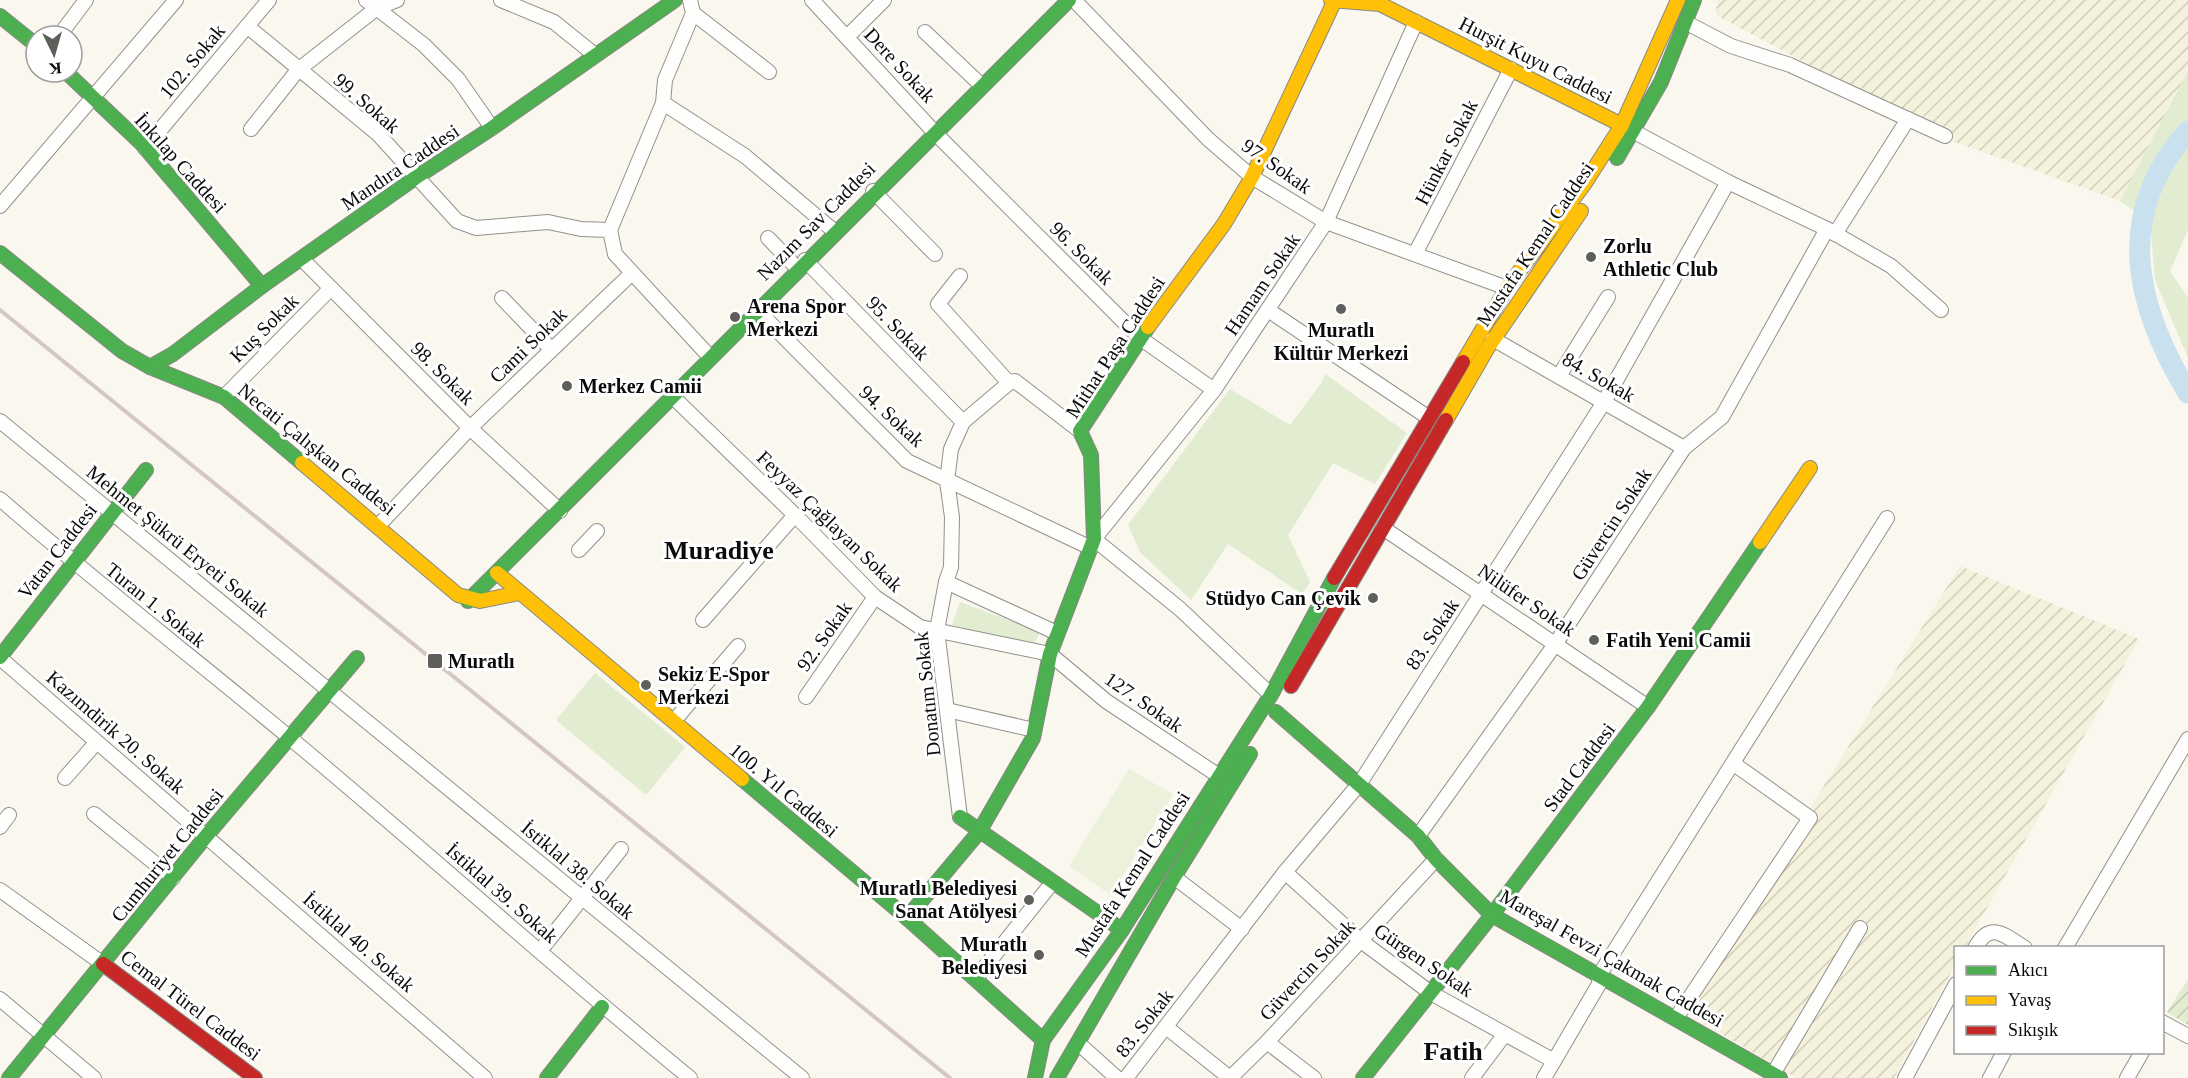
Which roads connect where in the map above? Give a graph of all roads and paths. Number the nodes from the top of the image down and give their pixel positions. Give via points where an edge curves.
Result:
1 (86, 0) edge
2 (176, 0) edge
3 (269, 0) edge
4 (396, 0) edge
5 (501, 0) edge
6 (675, 0) edge
7 (812, 0) edge
8 (884, 0) edge
9 (1069, 0) edge
10 (1074, 0) edge
11 (1694, 0) edge
12 (1332, 1) edge
13 (1360, 1) edge
14 (1675, 1) edge
15 (372, 4) edge
16 (692, 7) edge
17 (0, 16) edge
18 (1416, 22) junction
19 (1687, 23) junction
20 (68, 24) edge
21 (247, 26) junction
22 (926, 32) dead end
23 (24, 35) edge
24 (847, 37) junction
25 (595, 55) junction
26 (1510, 69) junction
27 (298, 70) junction
28 (769, 72) dead end
29 (78, 84) edge
30 (981, 85) junction
31 (93, 98) junction
32 (663, 103) junction
33 (1908, 119) junction
34 (1622, 125) junction
35 (492, 128) junction
36 (251, 129) dead end
37 (933, 130) junction
38 (1635, 132) junction
39 (1945, 136) dead end
40 (145, 148) junction
41 (1252, 177) junction
42 (415, 178) junction
43 (1728, 182) junction
44 (873, 191) junction
45 (0, 206) edge
46 (1326, 222) junction
47 (610, 230) junction
48 (834, 231) junction
49 (1831, 232) junction
50 (768, 238) dead end
51 (0, 253) edge
52 (935, 254) dead end
53 (1416, 254) junction
54 (302, 259) junction
55 (801, 264) junction
56 (631, 274) junction
57 (960, 276) dead end
58 (262, 286) junction
59 (331, 288) junction
60 (1507, 288) junction
61 (1608, 297) dead end
62 (502, 298) dead end
63 (756, 309) junction
64 (1268, 310) junction
65 (1941, 310) dead end
66 (1140, 338) junction
67 (1493, 339) junction
68 (551, 349) junction
69 (710, 357) junction
70 (150, 367) junction
71 (1559, 376) junction
72 (1012, 382) junction
73 (1214, 390) junction
74 (672, 396) junction
75 (224, 397) junction
76 (1604, 402) junction
77 (1429, 418) junction
78 (0, 421) edge
79 (963, 422) junction
80 (470, 428) junction
81 (1080, 431) junction
82 (1684, 448) junction
83 (1810, 468) dead end
84 (146, 470) dead end
85 (947, 481) junction
86 (1382, 497) junction
87 (0, 500) edge
88 (1396, 505) junction
89 (560, 511) junction
90 (111, 512) junction
91 (795, 515) junction
92 (1887, 518) dead end
93 (379, 525) junction
94 (1383, 528) junction
95 (597, 531) dead end
96 (1092, 543) junction
97 (579, 550) dead end
98 (72, 562) junction
99 (497, 573) junction
100 (946, 582) junction
101 (1330, 585) junction
102 (1482, 592) junction
103 (519, 593) junction
104 (1344, 595) junction
105 (875, 597) junction
106 (463, 598) junction
107 (703, 620) dead end
108 (937, 630) junction
109 (1057, 633) junction
110 (1556, 643) junction
111 (738, 646) dead end
112 (1050, 654) junction
113 (0, 657) edge
114 (357, 658) dead end
115 (331, 690) junction
116 (1271, 695) junction
117 (806, 697) dead end
118 (1648, 707) junction
119 (947, 710) junction
120 (1276, 712) junction
121 (679, 715) dead end
122 (1034, 730) junction
123 (290, 738) junction
124 (2188, 739) edge
125 (96, 743) junction
126 (1734, 765) junction
127 (1219, 776) junction
128 (65, 778) dead end
129 (1360, 783) junction
130 (94, 814) dead end
131 (9, 815) dead end
132 (0, 827) edge
133 (979, 832) junction
134 (207, 835) junction
135 (1418, 836) junction
136 (621, 849) dead end
137 (1436, 860) junction
138 (1285, 872) junction
139 (1174, 877) junction
140 (173, 878) junction
141 (1052, 883) junction
142 (0, 890) edge
143 (583, 899) junction
144 (1492, 915) junction
145 (907, 918) junction
146 (1860, 928) dead end
147 (1242, 929) junction
148 (1122, 930) junction
149 (1361, 941) junction
150 (1976, 946) edge
151 (2022, 946) edge
152 (2066, 946) edge
153 (540, 951) junction
154 (103, 964) junction
155 (976, 978) junction
156 (1600, 978) junction
157 (1954, 988) edge
158 (1431, 993) junction
159 (0, 999) edge
160 (602, 1007) junction
161 (1676, 1017) junction
162 (2164, 1023) edge
163 (1166, 1027) junction
164 (1505, 1034) junction
165 (44, 1035) junction
166 (1047, 1035) junction
167 (2188, 1036) edge
168 (1267, 1042) junction
169 (1078, 1043) junction
170 (2003, 1054) edge
171 (2141, 1054) edge
172 (1038, 1057) junction
173 (1554, 1061) junction
174 (1059, 1075) edge
175 (1776, 1076) edge
176 (9, 1078) edge
177 (94, 1078) edge
178 (255, 1078) edge
179 (485, 1078) edge
180 (547, 1078) edge
181 (690, 1078) edge
182 (802, 1078) edge
183 (1035, 1078) edge
184 (1117, 1078) edge
185 (1126, 1078) edge
186 (1230, 1078) edge
187 (1314, 1078) edge
188 (1363, 1078) edge
189 (1472, 1078) edge
190 (1544, 1078) edge
191 (1905, 1078) edge
192 (1990, 1078) edge
193 (2127, 1078) edge

1 - 20 street
2 - 31 street
3 - 21 street, 102. Sokak
4 - 15 street
5 - 25 street via 554,22
6 - 25 street, Mandıra Caddesi
7 - 24 street, Dere Sokak
8 - 24 street
9 - 30 street, Nazım Sav Caddesi
10 - 41 street, 97. Sokak via 1208,139
11 - 19 street, Mustafa Kemal Caddesi
12 - 13 street, Hurşit Kuyu Caddesi
12 - 41 street, Mithat Paşa Caddesi
13 - 18 street, Hurşit Kuyu Caddesi via 1380,4
14 - 34 street, Mustafa Kemal Caddesi
15 - 27 street
15 - 35 street via 459,79
16 - 28 street
16 - 32 street via 665,80
17 - 23 street
18 - 26 street, Hurşit Kuyu Caddesi
18 - 46 street, Hamam Sokak
19 - 33 street via 1731,46 1790,65
19 - 38 street, Mustafa Kemal Caddesi
21 - 27 street, 99. Sokak
21 - 40 street, 102. Sokak
22 - 30 street
24 - 37 street, Dere Sokak
25 - 35 street, Mandıra Caddesi
26 - 34 street, Hurşit Kuyu Caddesi
26 - 53 street, Hünkar Sokak
27 - 36 street
27 - 42 street, 99. Sokak via 378,134
29 - 31 street, İnkılap Caddesi
30 - 37 street, Nazım Sav Caddesi
31 - 40 street, İnkılap Caddesi
31 - 45 street
32 - 47 street
32 - 48 street via 744,156
33 - 39 street
33 - 49 street, Güvercin Sokak
34 - 38 street
34 - 60 street, Mustafa Kemal Caddesi via 1585,183
35 - 42 street, Mandıra Caddesi
37 - 44 street, Nazım Sav Caddesi
37 - 66 street, 96. Sokak
38 - 43 street
38 - 67 street, Mustafa Kemal Caddesi
40 - 58 street, İnkılap Caddesi
41 - 46 street, 97. Sokak
41 - 66 street, Mithat Paşa Caddesi via 1224,224
42 - 47 street, 99. Sokak via 457,221 476,228 548,222
42 - 54 street, Mandıra Caddesi
43 - 49 street
43 - 76 street, 83. Sokak
44 - 48 street, Nazım Sav Caddesi
44 - 52 street
46 - 53 street, 97. Sokak
46 - 64 street, Hamam Sokak
47 - 56 street via 615,254
48 - 55 street, Nazım Sav Caddesi
49 - 65 street via 1891,266
49 - 82 street, Güvercin Sokak via 1722,417
50 - 55 street, 95. Sokak
51 - 70 street, Necati Çalışkan Caddesi via 122,351
53 - 60 street, 97. Sokak
54 - 58 street, Mandıra Caddesi
54 - 59 street, 98. Sokak
55 - 63 street, Nazım Sav Caddesi
55 - 79 street, 95. Sokak
56 - 68 street, Cami Sokak
56 - 69 street
57 - 72 street via 938,304
58 - 70 street, Mandıra Caddesi
59 - 75 street, Kuş Sokak
59 - 80 street, 98. Sokak
60 - 77 street, Mustafa Kemal Caddesi
61 - 71 street
62 - 68 street
63 - 69 street, Nazım Sav Caddesi
63 - 85 street, 94. Sokak via 907,461
64 - 73 street, Hamam Sokak
64 - 77 street
66 - 73 street, 96. Sokak
66 - 81 street, Mithat Paşa Caddesi
67 - 71 street, 84. Sokak
67 - 88 street, Mustafa Kemal Caddesi
68 - 80 street, Cami Sokak
69 - 74 street, Nazım Sav Caddesi
70 - 75 street, Necati Çalışkan Caddesi
71 - 76 street, 84. Sokak
72 - 79 street, Donatım Sokak
72 - 81 street
73 - 96 street, Hamam Sokak
74 - 89 street, Nazım Sav Caddesi
74 - 91 street, Feyyaz Çağlayan Sokak
75 - 93 street, Necati Çalışkan Caddesi
76 - 82 street, 84. Sokak
76 - 102 street, 83. Sokak
77 - 86 street, Mustafa Kemal Caddesi
78 - 90 street, Mehmet Şükrü Eryeti Sokak
79 - 85 street, Donatım Sokak via 951,449
80 - 89 street, 98. Sokak
80 - 93 street, Cami Sokak
81 - 96 street, Mithat Paşa Caddesi via 1091,455
82 - 110 street, Güvercin Sokak
83 - 118 street, Stad Caddesi
84 - 90 street, Vatan Caddesi
85 - 96 street, 94. Sokak
85 - 100 street, Donatım Sokak via 952,517 951,567
86 - 88 street
86 - 101 street, Mustafa Kemal Caddesi
87 - 98 street, Turan 1. Sokak
88 - 94 street, Mustafa Kemal Caddesi
89 - 99 street, Nazım Sav Caddesi
90 - 98 street, Vatan Caddesi
90 - 115 street, Mehmet Şükrü Eryeti Sokak
91 - 105 street, Feyyaz Çağlayan Sokak
91 - 107 street
92 - 126 street
93 - 106 street, Necati Çalışkan Caddesi
94 - 102 street, Nilüfer Sokak
94 - 104 street, Mustafa Kemal Caddesi
95 - 97 street
96 - 109 street, Mithat Paşa Caddesi
96 - 116 street, 94. Sokak via 1180,609
98 - 113 street, Vatan Caddesi
98 - 123 street, Turan 1. Sokak
99 - 103 street, 100. Yıl Caddesi
99 - 106 street, Nazım Sav Caddesi
100 - 108 street, Donatım Sokak
100 - 109 street
101 - 104 street
101 - 116 street, Mustafa Kemal Caddesi
102 - 110 street, Nilüfer Sokak
102 - 129 street, 83. Sokak
103 - 106 street via 495,600
103 - 145 street, 100. Yıl Caddesi
104 - 120 street, Mustafa Kemal Caddesi
105 - 108 street, Feyyaz Çağlayan Sokak via 920,627
105 - 117 street, 92. Sokak
108 - 112 street, Feyyaz Çağlayan Sokak
108 - 119 street, Donatım Sokak
109 - 112 street, Mithat Paşa Caddesi
110 - 118 street, Nilüfer Sokak
110 - 135 street, Güvercin Sokak
111 - 121 street
112 - 122 street, Mithat Paşa Caddesi
112 - 127 street, 127. Sokak via 1106,701
113 - 125 street, Kazımdirik 20. Sokak
114 - 115 street, Cumhuriyet Caddesi
115 - 123 street, Cumhuriyet Caddesi
115 - 143 street, İstiklal 38. Sokak
116 - 120 street
116 - 127 street, Mustafa Kemal Caddesi
118 - 144 street, Stad Caddesi
119 - 122 street
119 - 133 street, Donatım Sokak via 960,817
120 - 129 street, Mareşal Fevzi Çakmak Caddesi
120 - 139 street, Mustafa Kemal Caddesi
122 - 133 street, Mithat Paşa Caddesi via 1022,761
123 - 134 street, Cumhuriyet Caddesi
123 - 153 street, İstiklal 39. Sokak
124 - 152 street
125 - 128 street
125 - 134 street, Kazımdirik 20. Sokak
126 - 156 street
126 - 161 street via 1810,818
127 - 148 street, Mustafa Kemal Caddesi
129 - 135 street, Mareşal Fevzi Çakmak Caddesi
129 - 138 street, 83. Sokak
130 - 140 street
131 - 132 street
133 - 141 street
133 - 145 street, Mithat Paşa Caddesi
134 - 140 street, Cumhuriyet Caddesi
134 - 179 street, İstiklal 40. Sokak
135 - 137 street, Mareşal Fevzi Çakmak Caddesi
136 - 143 street
137 - 144 street, Mareşal Fevzi Çakmak Caddesi
137 - 149 street, Güvercin Sokak
138 - 147 street, 83. Sokak
138 - 149 street, Gürgen Sokak
139 - 147 street
139 - 169 street, Mustafa Kemal Caddesi
140 - 154 street, Cumhuriyet Caddesi
141 - 148 street
141 - 155 street
142 - 154 street
143 - 153 street
143 - 182 street, İstiklal 38. Sokak
144 - 156 street, Mareşal Fevzi Çakmak Caddesi
144 - 158 street, Stad Caddesi
145 - 155 street, 100. Yıl Caddesi
146 - 175 street
147 - 163 street, 83. Sokak
148 - 166 street, Mustafa Kemal Caddesi
149 - 158 street, Gürgen Sokak
149 - 168 street, Güvercin Sokak
150 - 151 street via 1982,936 1999,932
153 - 160 street, İstiklal 39. Sokak
154 - 165 street, Cumhuriyet Caddesi
154 - 178 street, Cemal Türel Caddesi
155 - 166 street, 100. Yıl Caddesi
156 - 161 street, Mareşal Fevzi Çakmak Caddesi
156 - 173 street
157 - 191 street
158 - 164 street, Gürgen Sokak
158 - 188 street, Stad Caddesi
159 - 165 street
160 - 180 street
160 - 181 street, İstiklal 39. Sokak
161 - 175 street, Mareşal Fevzi Çakmak Caddesi
162 - 167 street
163 - 185 street, 83. Sokak
163 - 186 street, Güvercin Sokak
164 - 173 street, Gürgen Sokak
164 - 189 street
165 - 176 street, Cumhuriyet Caddesi
165 - 177 street
166 - 169 street, 100. Yıl Caddesi
166 - 172 street, Mustafa Kemal Caddesi
168 - 186 street, Güvercin Sokak
168 - 187 street
169 - 174 street, Mustafa Kemal Caddesi
169 - 184 street
170 - 192 street
171 - 193 street
172 - 174 street
172 - 183 street, Mustafa Kemal Caddesi
173 - 190 street

